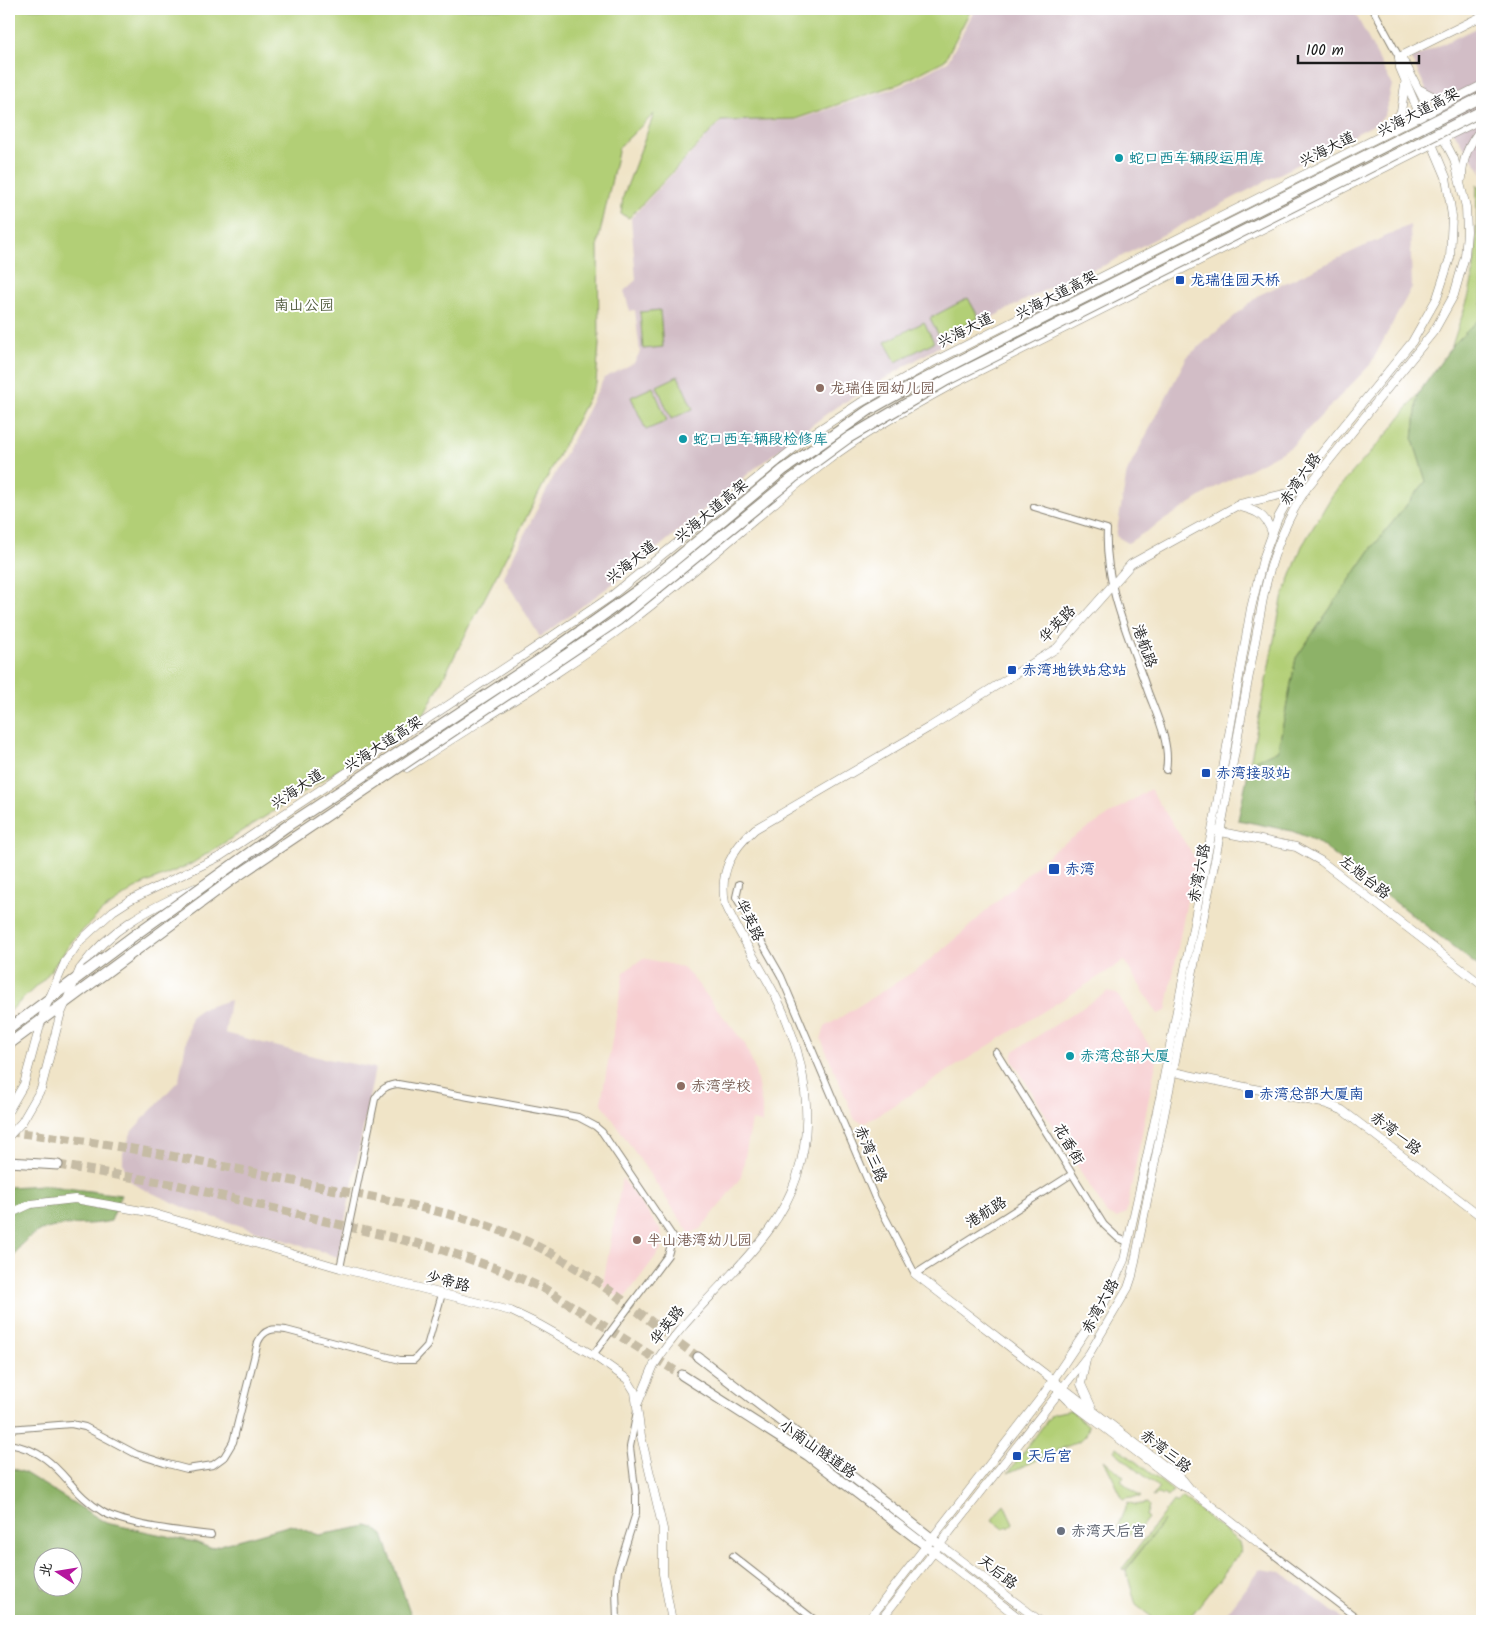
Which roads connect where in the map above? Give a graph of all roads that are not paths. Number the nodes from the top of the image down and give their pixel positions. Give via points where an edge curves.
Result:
1 (1373, 9) edge
2 (1482, 16) edge
3 (1399, 57) junction
4 (1404, 78) junction
5 (1482, 85) edge
6 (1418, 88) junction
7 (1482, 97) edge
8 (1456, 99) junction
9 (1482, 111) edge
10 (1430, 113) junction
11 (1420, 118) junction
12 (1482, 119) edge
13 (1482, 128) edge
14 (1379, 138) junction
15 (1444, 138) junction
16 (1432, 144) junction
17 (1462, 187) junction
18 (1306, 489) junction
19 (1291, 492) junction
20 (1236, 506) junction
21 (1034, 508) dead end
22 (1272, 533) junction
23 (1112, 584) junction
24 (1166, 770) dead end
25 (1212, 830) junction
26 (1221, 832) junction
27 (739, 884) dead end
28 (1482, 985) edge
29 (9, 1029) edge
30 (9, 1044) edge
31 (996, 1052) dead end
32 (1165, 1070) junction
33 (1174, 1072) junction
34 (9, 1110) edge
35 (9, 1136) edge
36 (9, 1162) edge
37 (58, 1165) tunnel mouth
38 (1072, 1174) junction
39 (9, 1214) edge
40 (1482, 1217) edge
41 (1128, 1242) junction
42 (340, 1268) junction
43 (915, 1274) junction
44 (442, 1294) junction
45 (1089, 1354) junction
46 (593, 1355) junction
47 (698, 1358) tunnel mouth
48 (682, 1375) tunnel mouth
49 (1053, 1382) junction
50 (1059, 1389) junction
51 (638, 1403) junction
52 (1096, 1414) junction
53 (9, 1429) edge
54 (9, 1444) edge
55 (1191, 1490) junction
56 (212, 1535) dead end
57 (936, 1541) junction
58 (1261, 1545) joint
59 (930, 1549) junction
60 (733, 1556) dead end
61 (617, 1621) edge
62 (672, 1621) edge
63 (816, 1621) edge
64 (868, 1621) edge
65 (880, 1621) edge
66 (1023, 1621) edge
67 (1040, 1621) edge
68 (1361, 1621) edge

1 - 3 street
2 - 3 street
3 - 4 street
3 - 6 street, 赤湾六路
4 - 11 street, 赤湾六路
4 - 14 street via 1401,112
5 - 8 street, 兴海大道
6 - 8 street via 1438,99
6 - 10 street, 赤湾六路
7 - 29 main road, 兴海大道高架, bridge via 1007,336 869,410 783,470 642,588 544,657 272,836
8 - 10 street, 兴海大道
9 - 30 main road, 兴海大道高架, bridge via 947,380 874,422 793,478 618,620 241,874
10 - 11 street, 兴海大道
10 - 15 street, 赤湾六路
11 - 14 street, 兴海大道
11 - 16 street, 赤湾六路
12 - 15 street
13 - 17 street via 1463,159
14 - 34 street, 兴海大道, bridge via 931,362 860,403 802,442 610,597 220,856 112,911 80,941 65,962 44,1010 24,1084
15 - 16 street
15 - 17 street, 赤湾六路
16 - 19 street, 赤湾六路 via 1446,177 1452,216 1452,239 1437,298 1412,342
16 - 35 street, bridge via 949,386 875,428 828,459 680,582 591,649 303,832 234,870 132,919 105,939 80,969 60,1016 41,1090 22,1122
17 - 18 street, 赤湾六路 via 1467,232 1465,256 1459,283 1447,309 1418,352
18 - 19 street, 华英路
18 - 26 street, 赤湾六路 via 1288,522 1267,580
19 - 20 street, 华英路
19 - 22 street, 赤湾六路
20 - 22 street via 1262,515
20 - 23 street, 华英路 via 1131,564
21 - 23 street, 港航路 via 1107,529
22 - 25 street, 赤湾六路 via 1251,608
23 - 24 street, 港航路 via 1158,720 1167,754
23 - 51 street, 华英路, bridge via 1057,648 755,829 736,848 726,866 725,903 779,1003 799,1056 806,1086 806,1137 796,1180 770,1229 688,1320 654,1365
25 - 26 street, 左炮台路
25 - 32 street, 赤湾六路
26 - 28 street, 左炮台路 via 1296,848 1321,860
26 - 33 street, 赤湾六路
27 - 43 street, 赤湾三路 via 736,897 781,976 875,1198
31 - 38 street, 花香街
32 - 33 street, 赤湾一路
32 - 41 street, 赤湾六路
33 - 40 street, 赤湾一路 via 1327,1104 1342,1110
33 - 45 street, 赤湾六路 via 1132,1276
36 - 37 main road
38 - 41 street, 花香街 via 1104,1225 1118,1238
38 - 43 street, 港航路
39 - 42 street, 少帝路 via 45,1201 90,1201 148,1212
41 - 49 street, 赤湾六路 via 1118,1276 1104,1304
42 - 44 street, 少帝路
42 - 46 street via 375,1099 382,1089 398,1084 578,1117 602,1132 673,1238 672,1249
43 - 49 street, 赤湾三路
44 - 46 street, 少帝路 via 526,1317
44 - 53 street via 428,1346 414,1360 400,1360 286,1330 271,1328 266,1331 258,1342 233,1442 224,1457 213,1465 187,1469 164,1463 136,1454 71,1424
45 - 50 street, 赤湾六路
45 - 52 street via 1081,1384
46 - 51 street, 少帝路 via 627,1379
47 - 57 main road, 小南山隧道路
48 - 59 main road, 小南山隧道路 via 807,1455
49 - 50 street, 赤湾三路
49 - 57 street, 赤湾六路
50 - 52 street, 赤湾三路
50 - 55 street, 赤湾三路 via 1179,1484
50 - 57 street, 赤湾六路
51 - 61 street, 华英路 via 630,1447 636,1513 618,1570
51 - 62 street, 少帝路 via 641,1436 663,1529 663,1574
52 - 55 street, 赤湾三路 via 1183,1480
54 - 56 street via 30,1449 46,1458 90,1503 104,1512 129,1521
55 - 58 street
57 - 59 street, 赤湾六路
57 - 67 street, 天后路
58 - 68 street
59 - 64 street, 赤湾六路
59 - 65 street, 赤湾六路
59 - 66 street, 天后路
60 - 63 street

